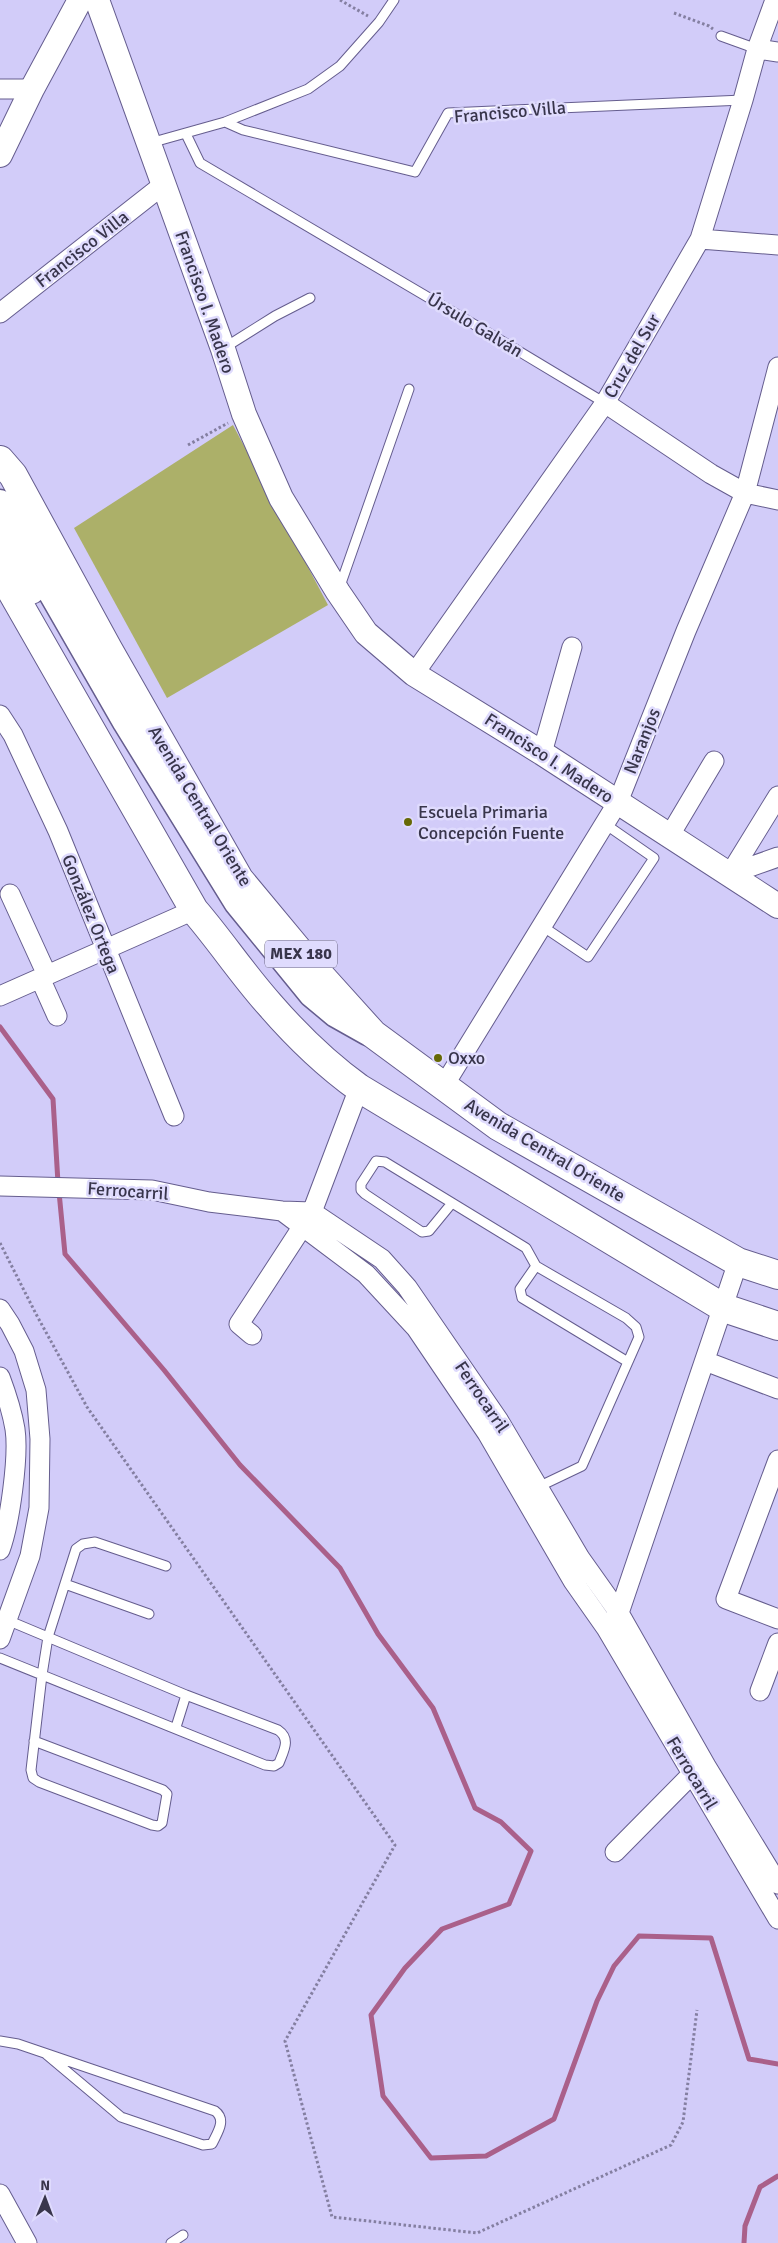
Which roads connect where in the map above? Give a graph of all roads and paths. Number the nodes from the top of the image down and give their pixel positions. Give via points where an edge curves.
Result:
1 (80, 0) edge
2 (97, 0) edge
3 (340, 0) edge
4 (394, 0) edge
5 (775, 0) edge
6 (674, 13) dead end
7 (379, 22) junction
8 (721, 36) joint
9 (757, 49) junction
10 (778, 52) edge
11 (0, 89) edge
12 (32, 89) junction
13 (743, 100) junction
14 (225, 122) junction
15 (186, 134) junction
16 (148, 143) junction
17 (0, 155) edge
18 (164, 184) junction
19 (700, 238) junction
20 (778, 245) edge
21 (310, 298) dead end
22 (0, 313) edge
23 (223, 349) junction
24 (778, 366) edge
25 (409, 388) dead end
26 (605, 404) junction
27 (244, 414) junction
28 (188, 445) dead end
29 (0, 460) edge
30 (745, 493) junction
31 (778, 500) edge
32 (0, 503) edge
33 (0, 534) edge
34 (0, 571) edge
35 (338, 592) junction
36 (572, 647) dead end
37 (414, 674) junction
38 (0, 715) edge
39 (117, 726) junction
40 (542, 753) junction
41 (714, 761) dead end
42 (778, 796) edge
43 (618, 802) junction
44 (605, 824) junction
45 (670, 835) junction
46 (778, 857) edge
47 (730, 874) junction
48 (10, 894) dead end
49 (778, 906) edge
50 (194, 910) junction
51 (542, 926) junction
52 (220, 940) junction
53 (106, 949) junction
54 (43, 977) junction
55 (0, 996) edge
56 (57, 1016) dead end
57 (373, 1034) junction
58 (443, 1087) junction
59 (359, 1088) junction
60 (174, 1116) dead end
61 (1, 1187) edge
62 (452, 1203) junction
63 (282, 1212) junction
64 (312, 1212) junction
65 (302, 1228) junction
66 (0, 1243) edge
67 (738, 1262) junction
68 (536, 1266) junction
69 (778, 1275) edge
70 (0, 1294) edge
71 (724, 1308) junction
72 (5, 1317) edge
73 (778, 1326) edge
74 (252, 1335) dead end
75 (628, 1362) junction
76 (705, 1362) junction
77 (0, 1377) edge
78 (778, 1389) edge
79 (778, 1460) edge
80 (538, 1487) junction
81 (5, 1496) edge
82 (39, 1508) junction
83 (0, 1550) edge
84 (166, 1566) dead end
85 (66, 1584) junction
86 (619, 1613) junction
87 (149, 1614) dead end
88 (778, 1619) edge
89 (7, 1620) junction
90 (606, 1628) junction
91 (48, 1637) junction
92 (0, 1639) edge
93 (778, 1643) edge
94 (0, 1658) edge
95 (42, 1675) junction
96 (760, 1690) dead end
97 (186, 1695) junction
98 (176, 1727) junction
99 (34, 1741) junction
100 (692, 1774) junction
101 (615, 1852) dead end
102 (778, 1884) edge
103 (778, 1919) edge
104 (696, 2010) dead end
105 (0, 2041) edge
106 (46, 2054) junction
107 (0, 2194) edge
108 (183, 2235) dead end
109 (27, 2243) edge
110 (171, 2243) edge

1 - 12 street
2 - 16 street, Francisco I. Madero
3 - 7 path
4 - 7 lane
5 - 9 street, Cruz del Sur
6 - 8 path via 709,26
7 - 14 lane via 340,66 308,89
8 - 9 lane
9 - 10 street
9 - 13 street, Cruz del Sur
11 - 12 street
12 - 17 street
13 - 14 lane, Francisco Villa via 448,113 415,172 243,130
13 - 19 street, Cruz del Sur
14 - 15 lane
15 - 16 lane
15 - 26 lane, Úrsulo Galván via 200,163
16 - 18 street, Francisco I. Madero
18 - 22 street, Francisco Villa
18 - 23 street, Francisco I. Madero
19 - 20 street
19 - 26 street, Cruz del Sur
21 - 23 lane
23 - 27 street, Francisco I. Madero
24 - 30 street, Naranjos
25 - 35 lane
26 - 30 street, Úrsulo Galván
26 - 37 street, Cruz del Sur
27 - 28 path
27 - 35 street, Francisco I. Madero via 280,498
29 - 57 main road, Avenida Central Oriente / MEX 180 via 13,475 240,879
30 - 31 street, Úrsulo Galván
30 - 43 street, Naranjos
32 - 39 main road
33 - 39 main road
34 - 50 main road, MEX 180
35 - 37 street, Francisco I. Madero via 366,633
36 - 40 street
37 - 40 street, Francisco I. Madero
38 - 53 street, González Ortega via 58,832
39 - 52 main road
39 - 57 main road via 237,902 312,994 336,1014
40 - 43 street, Francisco I. Madero
41 - 45 street
42 - 47 street
43 - 44 street, Naranjos
43 - 45 street, Francisco I. Madero
44 - 51 street, Naranjos
44 - 51 lane via 654,858 588,957
45 - 47 street, Francisco I. Madero
46 - 47 street
47 - 49 street, Francisco I. Madero
48 - 54 street
50 - 52 main road, MEX 180
50 - 53 street
51 - 58 street, Naranjos
52 - 59 main road, MEX 180 via 270,1006 336,1072
53 - 54 street
53 - 60 street, González Ortega
54 - 55 street
54 - 56 street
57 - 58 main road, Avenida Central Oriente / MEX 180
58 - 67 main road, Avenida Central Oriente / MEX 180 via 498,1126
59 - 64 street
59 - 71 main road, MEX 180
61 - 63 street, Ferrocarril via 152,1190
62 - 62 lane via 380,1160 376,1161 361,1184 365,1194 422,1232 429,1231
62 - 68 lane via 526,1248
63 - 64 street, Ferrocarril
63 - 65 street, Ferrocarril
64 - 65 street
64 - 80 street, Ferrocarril via 382,1259 407,1288 499,1421
65 - 74 street via 239,1324
65 - 90 street, Ferrocarril via 366,1274 416,1328 487,1433 573,1581
66 - 104 path via 87,1407 395,1844 285,2041 332,2217 477,2233 671,2145 683,2122
67 - 69 main road, Avenida Central Oriente / MEX 180
67 - 71 street
68 - 75 lane via 636,1327 639,1337
68 - 75 lane via 520,1289 522,1298
70 - 72 street
71 - 73 main road, MEX 180
71 - 76 street
72 - 82 street via 24,1351 36,1390 40,1439
75 - 80 lane via 582,1466
76 - 78 street
76 - 86 street
77 - 81 street via 15,1430 14,1470
79 - 88 street via 726,1599
80 - 86 street, Ferrocarril via 580,1558
81 - 82 street
81 - 83 street
82 - 89 street via 30,1556
84 - 85 lane via 95,1542 83,1544 76,1549
85 - 87 lane
85 - 91 lane
86 - 90 street
86 - 102 street, Ferrocarril
89 - 91 lane
89 - 92 street
90 - 100 street, Ferrocarril
91 - 95 lane
91 - 97 lane
93 - 96 street
94 - 95 lane
95 - 98 lane
95 - 99 lane
97 - 98 lane
97 - 98 lane via 278,1730 287,1742 279,1763 265,1765
99 - 99 lane via 163,1790 167,1800 162,1823 152,1825 39,1782 33,1778 31,1770
100 - 101 street
100 - 103 street, Ferrocarril
105 - 106 lane
106 - 106 lane via 215,2111 222,2120 212,2144 203,2145 121,2118
107 - 109 street
108 - 110 lane

